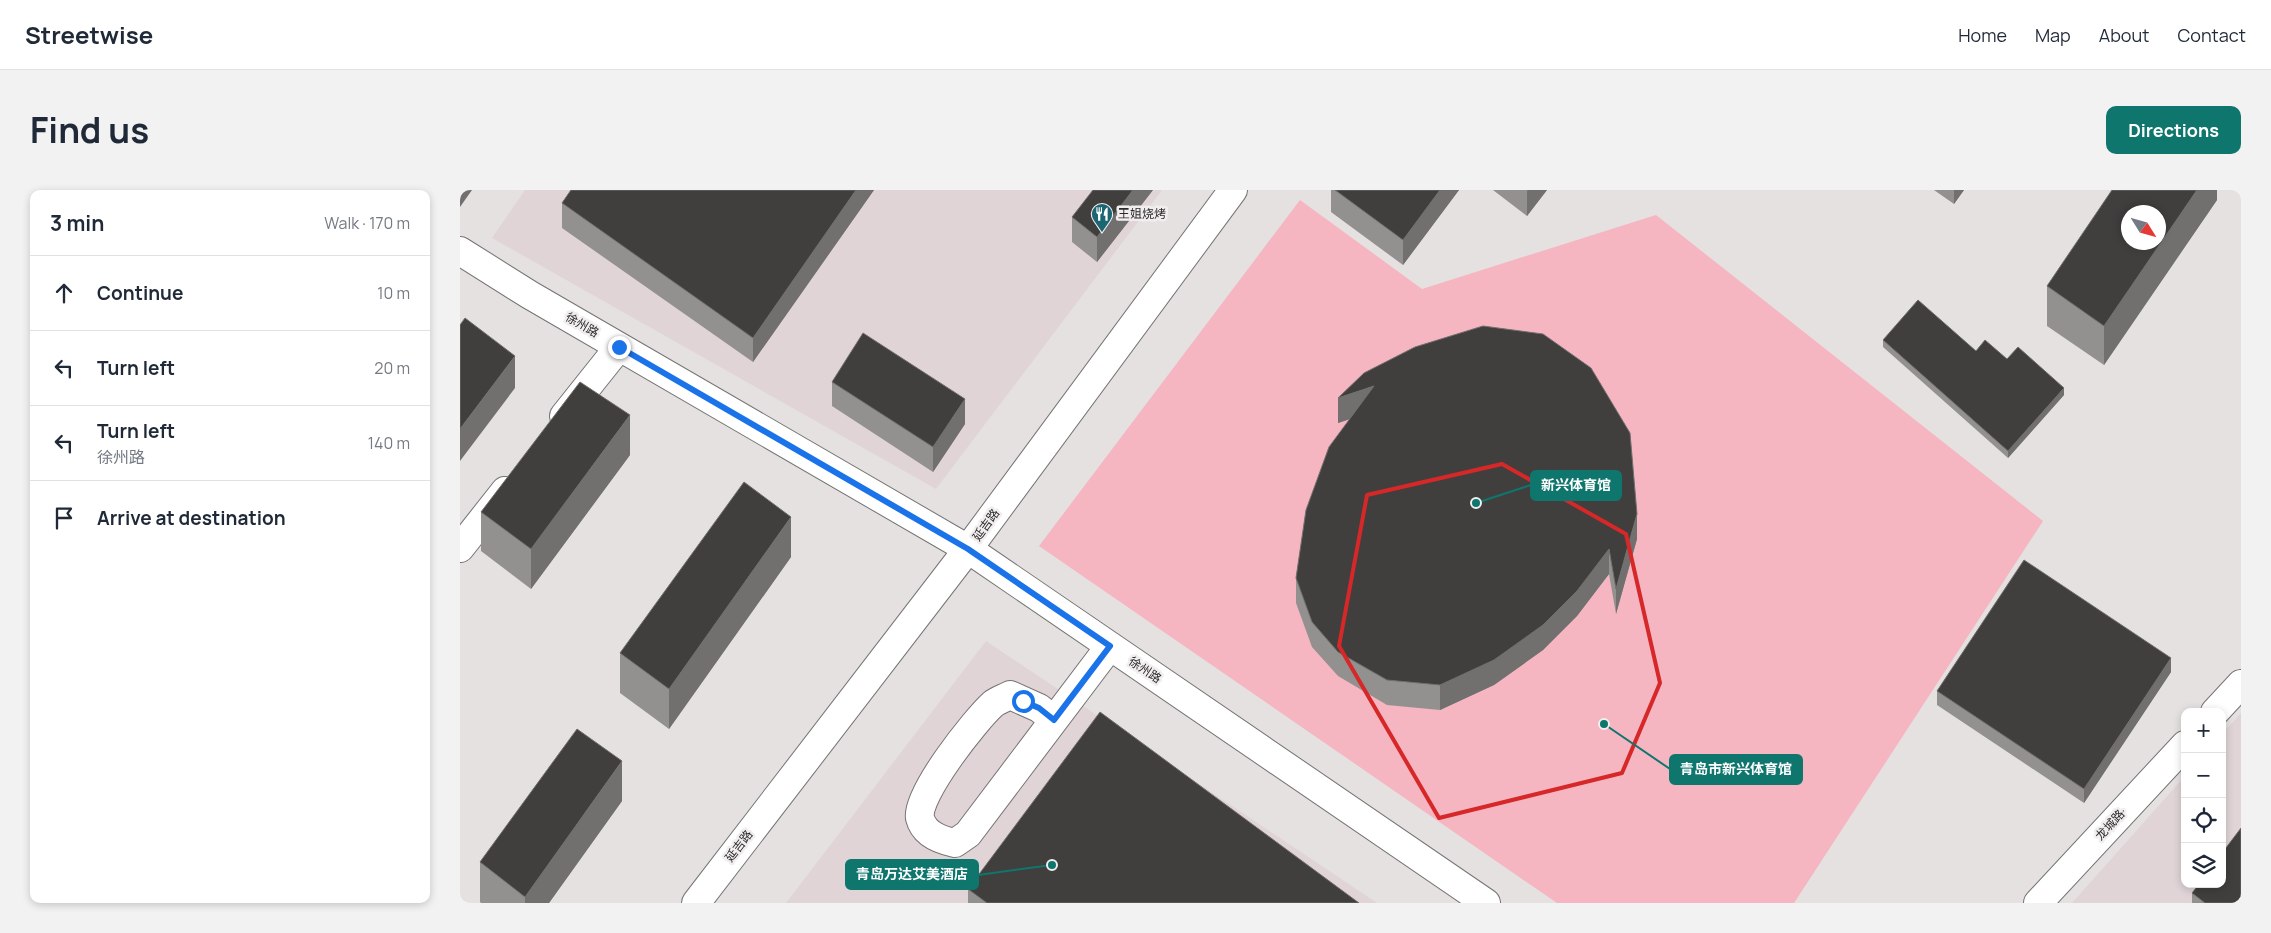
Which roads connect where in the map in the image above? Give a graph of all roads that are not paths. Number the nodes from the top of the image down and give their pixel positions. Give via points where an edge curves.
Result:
1 (1233, 190) edge
2 (460, 251) edge
3 (619, 347) junction
4 (552, 432) edge
5 (521, 471) edge
6 (460, 548) edge
7 (968, 549) junction
8 (1110, 646) junction
9 (2241, 684) edge
10 (2219, 708) edge
11 (1054, 720) junction
12 (2181, 749) edge
13 (696, 903) edge
14 (1486, 903) edge
15 (2038, 903) edge

1 - 7 street, 延吉路
2 - 3 street, 徐州路
3 - 4 street
3 - 7 street, 徐州路
5 - 6 street
7 - 8 street, 徐州路
7 - 13 street, 延吉路
8 - 11 street
8 - 14 street, 徐州路
9 - 10 street
11 - 11 street via 968,834 954,844 929,833 920,817 922,802 947,760 994,703 1010,695 1039,708
12 - 15 street, 龙城路·

